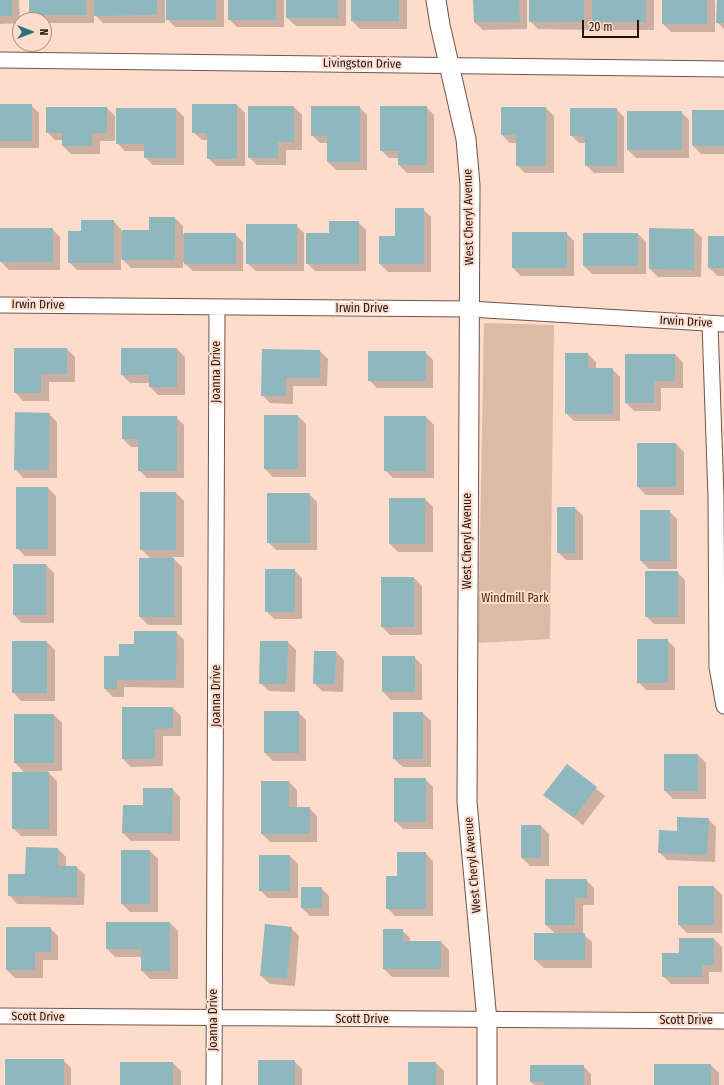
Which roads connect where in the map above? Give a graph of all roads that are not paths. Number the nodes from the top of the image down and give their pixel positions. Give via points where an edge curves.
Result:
1 (436, 0) edge
2 (0, 60) edge
3 (450, 65) junction
4 (724, 69) edge
5 (0, 305) edge
6 (217, 308) junction
7 (469, 309) junction
8 (717, 324) edge
9 (724, 706) edge
10 (0, 1016) edge
11 (214, 1019) junction
12 (488, 1021) junction
13 (724, 1021) edge
14 (214, 1085) edge
15 (487, 1085) edge

1 - 3 street, West Cheryl Avenue
2 - 3 street, Livingston Drive
3 - 4 street, Livingston Drive
3 - 7 street, West Cheryl Avenue via 466,139 470,185
5 - 6 street, Irwin Drive
6 - 7 street, Irwin Drive
6 - 11 street, Joanna Drive
7 - 8 street, Irwin Drive
7 - 12 street, West Cheryl Avenue via 466,802
8 - 9 street via 717,667
10 - 11 street, Scott Drive
11 - 12 street, Scott Drive
11 - 14 street, Joanna Drive
12 - 13 street, Scott Drive
12 - 15 street, West Cheryl Avenue

